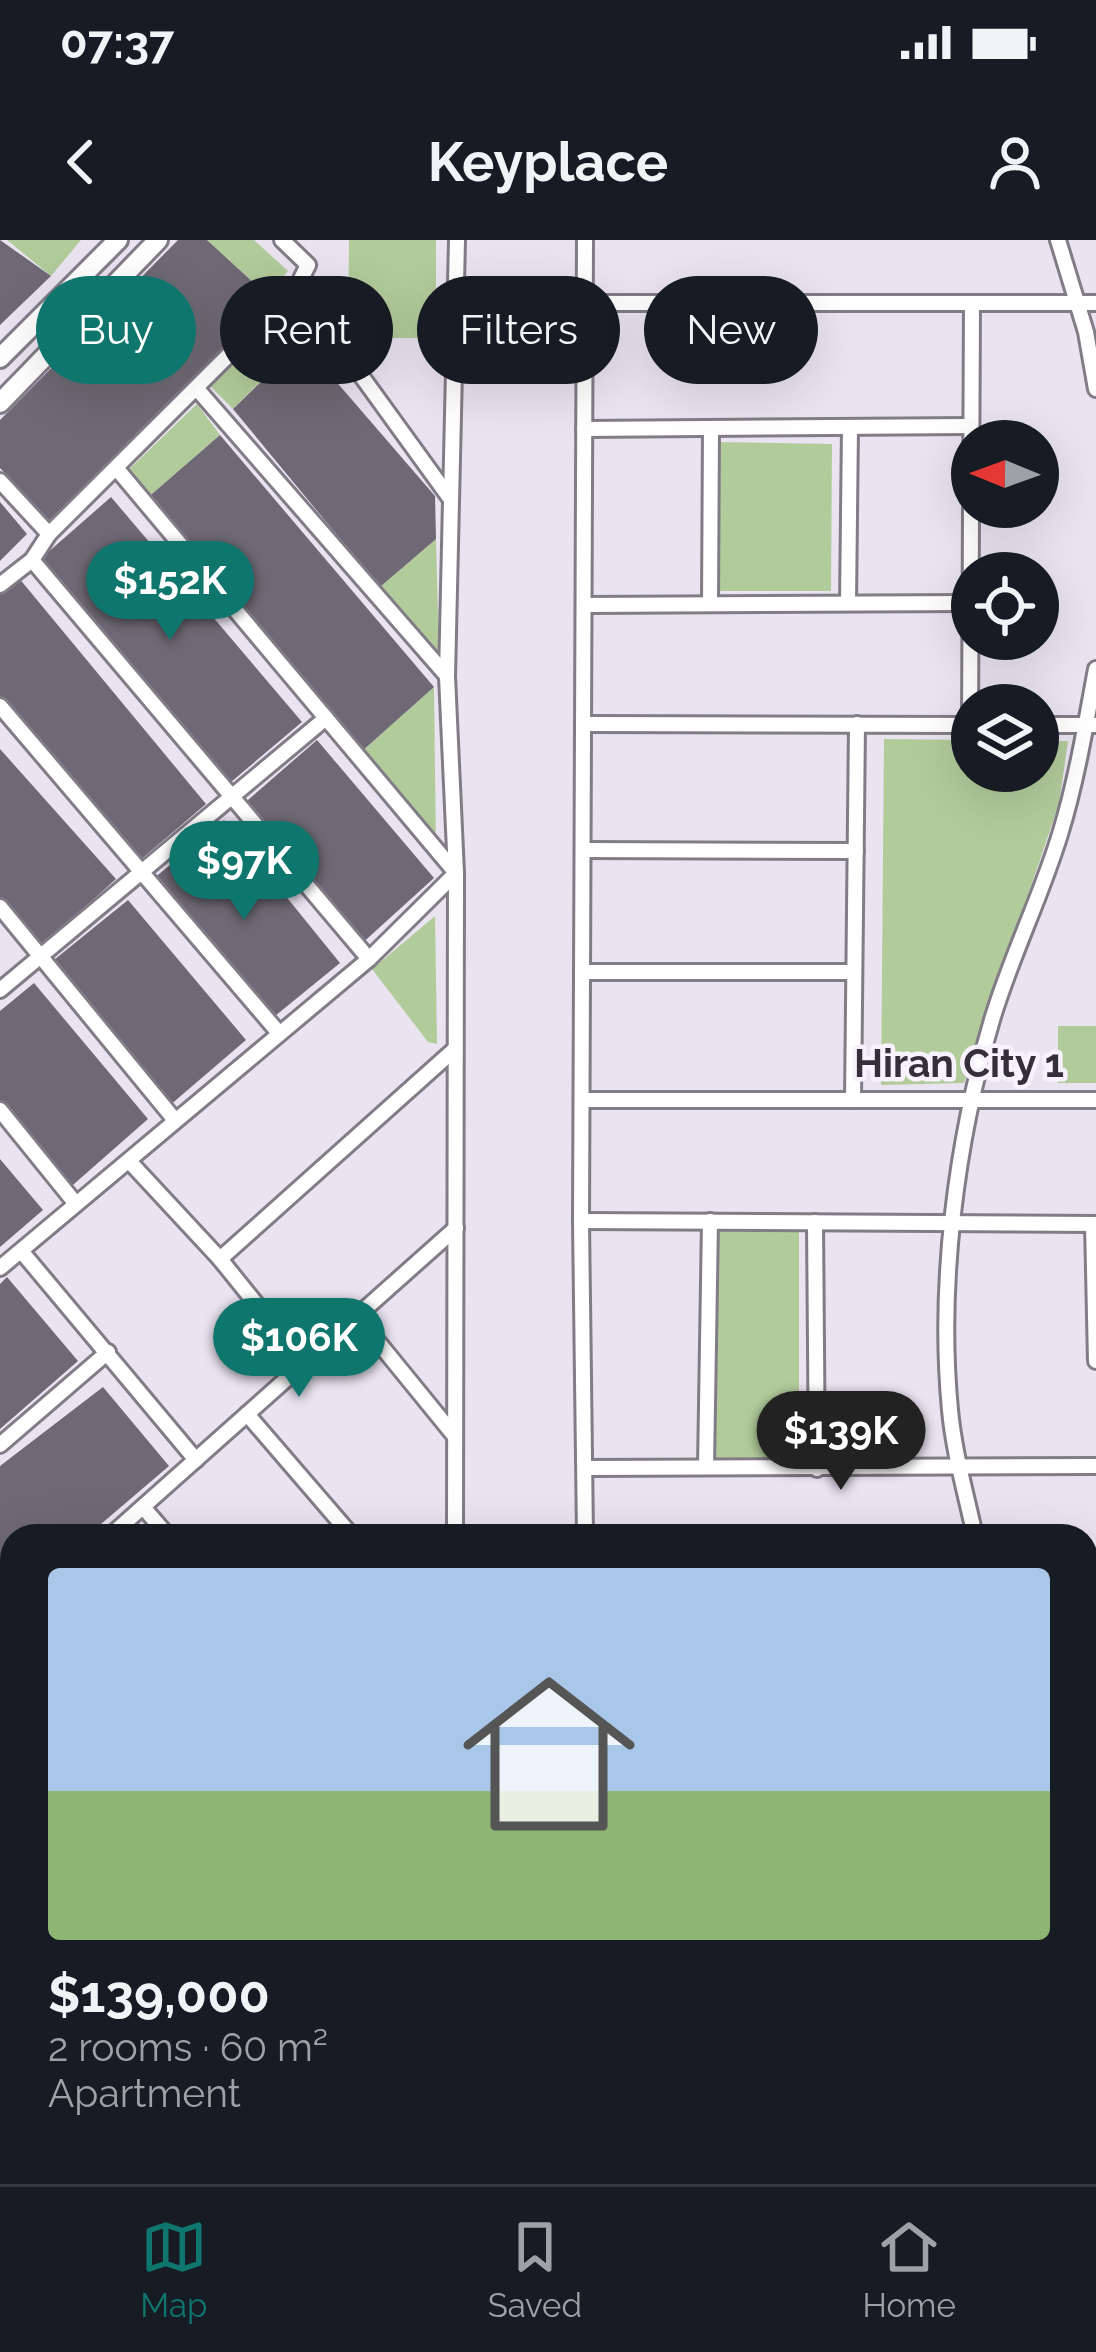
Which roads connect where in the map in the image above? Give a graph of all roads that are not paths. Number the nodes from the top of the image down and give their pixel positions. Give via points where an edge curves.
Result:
1 (118, 240) edge
2 (158, 240) edge
3 (283, 240) edge
4 (458, 240) edge
5 (585, 240) edge
6 (1058, 240) edge
7 (302, 276) edge
8 (585, 276) edge
9 (620, 303) edge
10 (972, 303) junction
11 (1075, 303) junction
12 (1096, 303) edge
13 (0, 358) edge
14 (220, 367) edge
15 (367, 384) edge
16 (584, 384) edge
17 (1096, 389) edge
18 (198, 390) junction
19 (0, 403) edge
20 (971, 420) edge
21 (951, 425) edge
22 (850, 427) junction
23 (711, 428) junction
24 (584, 429) junction
25 (117, 469) junction
26 (0, 481) edge
27 (449, 497) junction
28 (49, 534) junction
29 (32, 560) junction
30 (0, 585) edge
31 (848, 603) junction
32 (951, 603) edge
33 (710, 604) junction
34 (584, 605) junction
35 (1096, 669) edge
36 (447, 676) junction
37 (0, 706) edge
38 (326, 718) junction
39 (583, 724) junction
40 (857, 724) junction
41 (951, 724) edge
42 (1059, 725) edge
43 (1090, 725) edge
44 (233, 796) junction
45 (583, 850) junction
46 (856, 851) junction
47 (140, 870) junction
48 (456, 873) junction
49 (0, 907) edge
50 (43, 956) junction
51 (369, 958) junction
52 (582, 972) junction
53 (854, 972) junction
54 (0, 990) edge
55 (278, 1032) junction
56 (455, 1049) junction
57 (582, 1100) junction
58 (853, 1100) junction
59 (973, 1100) junction
60 (1096, 1100) edge
61 (0, 1110) edge
62 (174, 1119) junction
63 (129, 1161) junction
64 (76, 1204) junction
65 (581, 1220) junction
66 (710, 1221) junction
67 (815, 1222) junction
68 (953, 1223) junction
69 (1095, 1224) edge
70 (456, 1228) junction
71 (22, 1252) junction
72 (220, 1259) junction
73 (0, 1268) edge
74 (356, 1315) junction
75 (108, 1352) junction
76 (1096, 1361) edge
77 (303, 1362) junction
78 (247, 1414) junction
79 (453, 1434) junction
80 (0, 1445) edge
81 (196, 1460) junction
82 (960, 1465) junction
83 (1096, 1466) edge
84 (706, 1467) junction
85 (585, 1468) junction
86 (817, 1469) junction
87 (142, 1507) junction
88 (123, 1524) edge
89 (157, 1524) edge
90 (342, 1524) edge
91 (455, 1524) edge
92 (585, 1524) edge
93 (972, 1524) edge

1 - 13 street
2 - 19 street
3 - 7 street via 308,265
4 - 27 street
5 - 8 street
6 - 11 street
9 - 10 street
10 - 11 street
10 - 20 street
11 - 12 street
11 - 17 street
14 - 18 street
15 - 27 street
16 - 24 street
18 - 25 street
18 - 36 street
21 - 22 street
22 - 23 street
22 - 31 street
23 - 24 street
23 - 33 street
24 - 34 street
25 - 28 street
25 - 38 street
26 - 28 street
27 - 36 street
28 - 29 street
29 - 30 street
29 - 44 street
31 - 32 street
31 - 33 street
33 - 34 street
34 - 39 street
35 - 43 street
36 - 48 street
37 - 47 street
38 - 44 street
38 - 48 street
39 - 40 street
39 - 45 street
40 - 41 street
40 - 46 street
42 - 43 street
43 - 59 street
44 - 47 street
44 - 51 street
45 - 46 street
45 - 52 street
46 - 53 street
47 - 50 street
47 - 55 street
48 - 51 street
48 - 56 street
49 - 50 street
50 - 54 street
50 - 62 street
51 - 55 street
52 - 53 street
52 - 57 street
53 - 58 street
55 - 62 street
56 - 70 street
56 - 72 street
57 - 58 street
57 - 65 street
58 - 59 street
59 - 60 street
59 - 68 street
61 - 64 street
62 - 63 street
63 - 64 street
63 - 72 street
64 - 71 street
65 - 66 street
65 - 85 street
66 - 67 street
66 - 84 street
67 - 68 street
67 - 86 street
68 - 69 street
68 - 82 street via 948,1360
69 - 76 street
70 - 74 street
70 - 79 street
71 - 73 street
71 - 75 street
72 - 77 street
74 - 77 street
74 - 79 street
75 - 80 street
75 - 81 street
77 - 78 street
78 - 81 street
78 - 90 street
79 - 91 street
81 - 87 street
82 - 83 street
82 - 86 street
82 - 93 street
84 - 85 street
84 - 86 street
85 - 92 street
87 - 88 street
87 - 89 street

